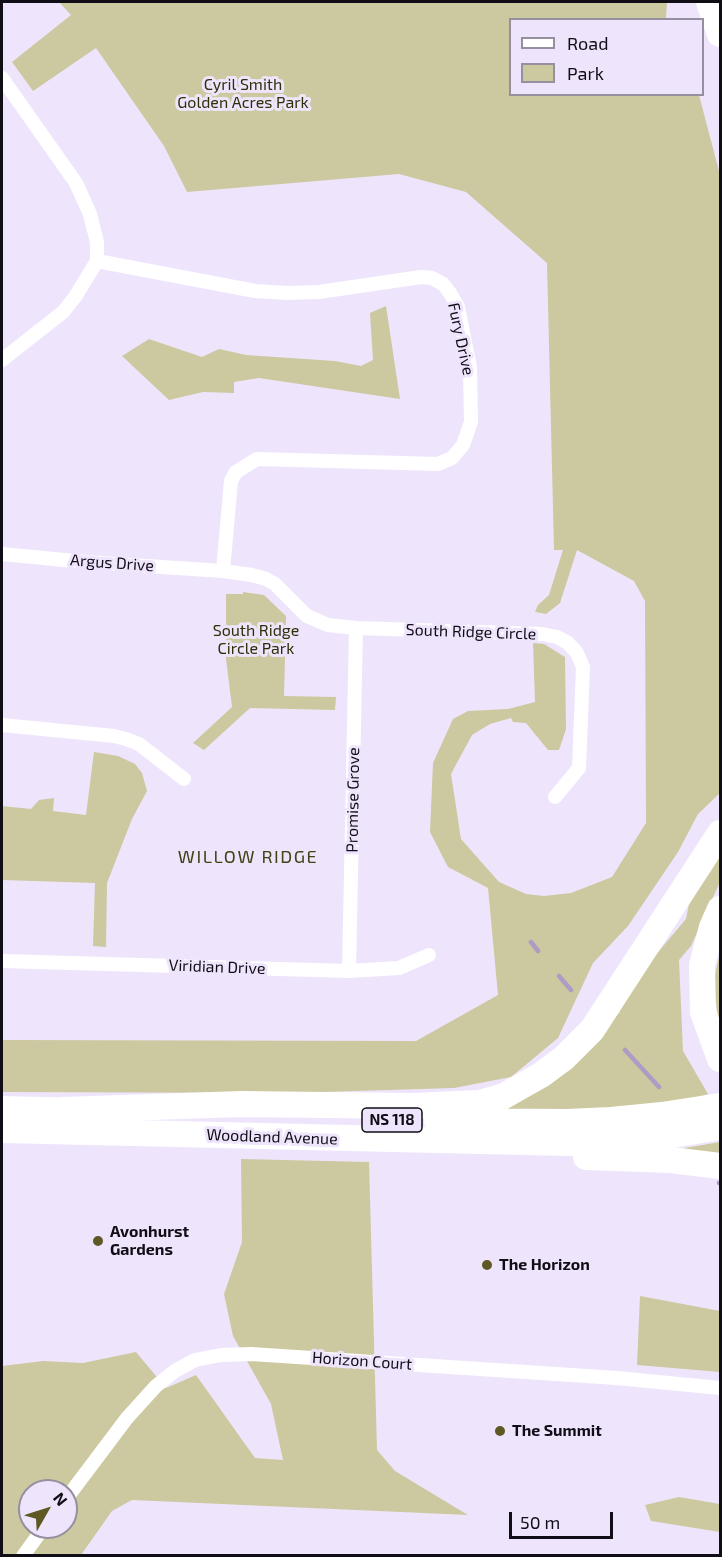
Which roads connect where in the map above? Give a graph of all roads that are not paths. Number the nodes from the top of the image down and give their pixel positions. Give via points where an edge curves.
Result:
1 (709, 2) edge
2 (720, 34) edge
3 (2, 78) edge
4 (97, 261) junction
5 (2, 360) edge
6 (2, 554) edge
7 (223, 571) junction
8 (356, 628) junction
9 (2, 725) edge
10 (184, 779) dead end
11 (555, 797) dead end
12 (720, 833) edge
13 (720, 909) edge
14 (429, 955) dead end
15 (2, 961) edge
16 (349, 971) junction
17 (719, 1057) edge
18 (720, 1106) edge
19 (2, 1109) edge
20 (63, 1110) junction
21 (720, 1127) edge
22 (2, 1130) edge
23 (416, 1140) junction
24 (720, 1166) edge
25 (720, 1388) edge
26 (78, 1483) edge
27 (35, 1539) edge
28 (23, 1556) edge

1 - 2 highway
3 - 4 street via 76,183 90,214
4 - 5 street via 63,312
4 - 7 street, Fury Drive via 255,291 287,293 432,278 443,284 458,307 470,367 471,422 458,452 438,464 256,459 236,472 231,481
6 - 7 street, Argus Drive
7 - 8 street, South Ridge Circle via 266,579 307,616 328,625
8 - 11 street, South Ridge Circle via 542,634 568,643 583,667 579,768
8 - 16 street, Promise Grove
9 - 10 street via 126,739 139,744
12 - 20 highway via 592,1030 549,1070 504,1096 480,1103 413,1106 241,1104
13 - 17 highway via 702,965 703,1012
14 - 16 street, Viridian Drive via 399,968
15 - 16 street, Viridian Drive
18 - 20 highway, Woodland Avenue / NS 118 via 567,1122
19 - 20 highway, Woodland Avenue / NS 118
21 - 23 highway, Woodland Avenue / NS 118 via 666,1137 568,1143
22 - 23 highway, Woodland Avenue / NS 118
23 - 24 highway via 491,1154 671,1160
25 - 26 street, Horizon Court via 607,1377 220,1355 195,1360 156,1386
27 - 28 street

